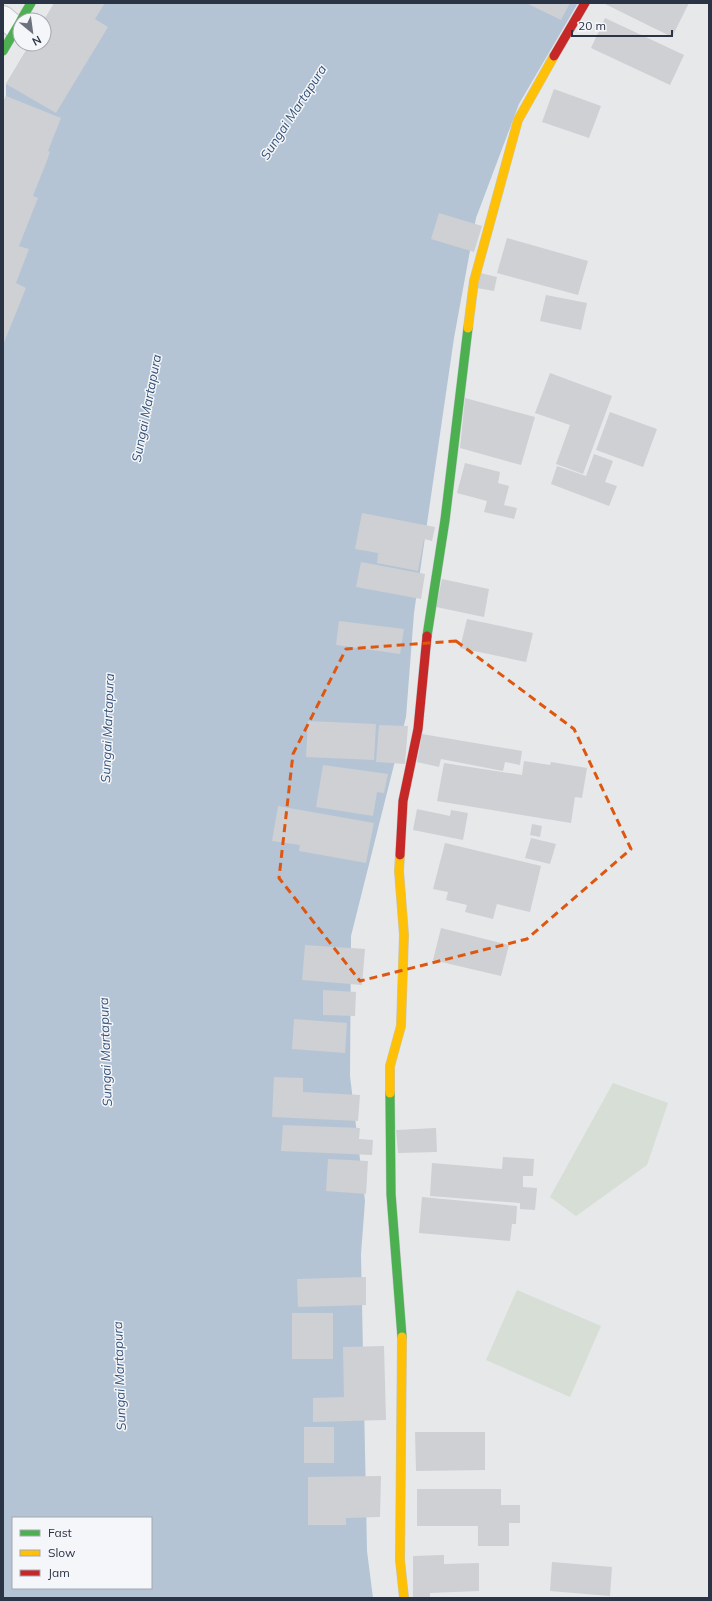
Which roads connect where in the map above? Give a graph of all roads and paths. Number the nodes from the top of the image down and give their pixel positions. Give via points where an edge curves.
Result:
1 (32, 3) edge
2 (585, 3) edge
3 (24, 12) edge
4 (12, 29) edge
5 (3, 51) edge
6 (404, 1598) edge

1 - 3 street
2 - 6 street via 518,120 474,281 418,729 403,801 399,870 404,934 401,1026 390,1066 391,1194 402,1340 400,1560
4 - 5 street

